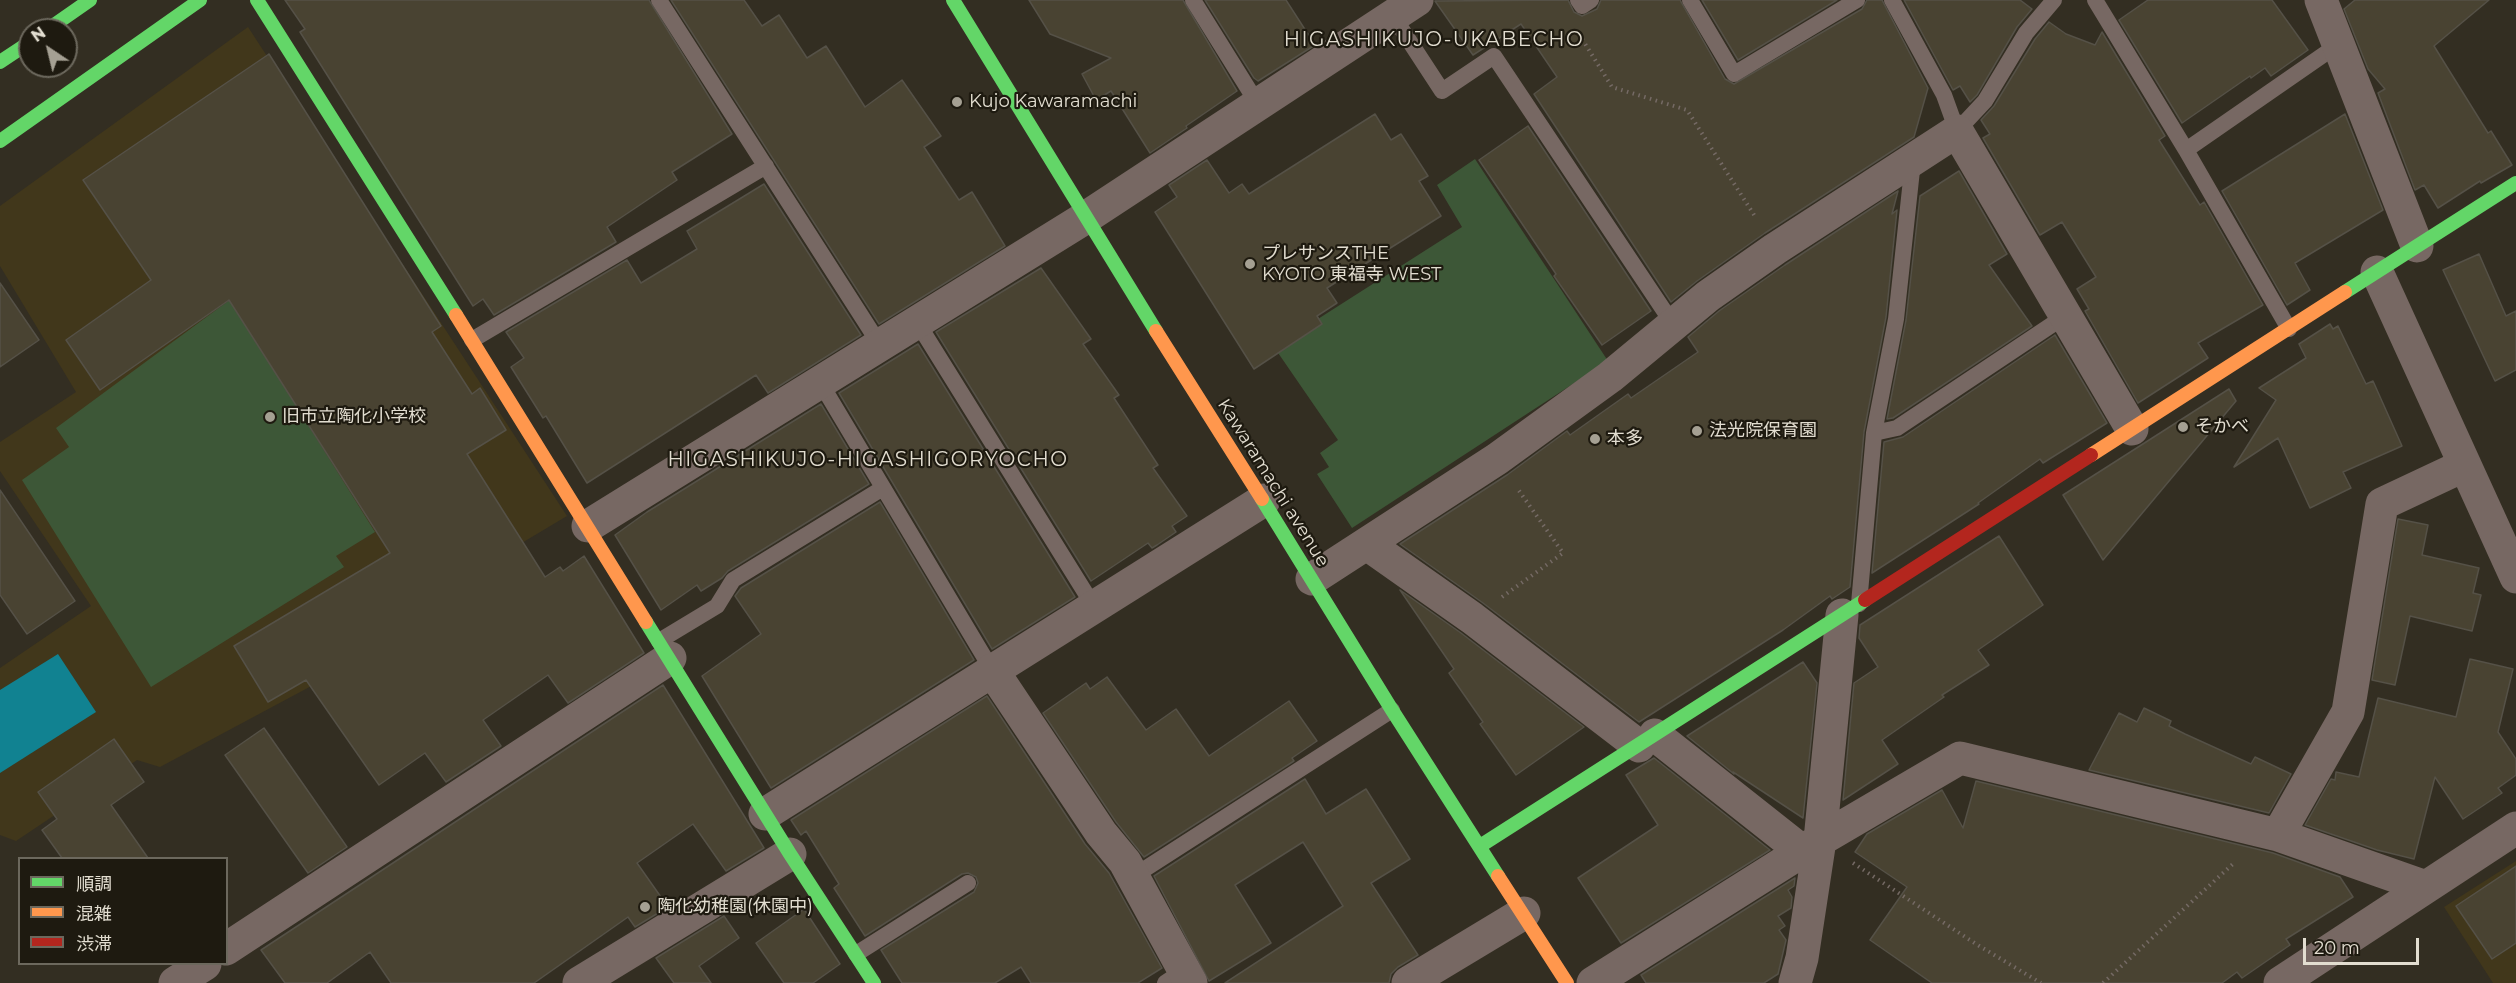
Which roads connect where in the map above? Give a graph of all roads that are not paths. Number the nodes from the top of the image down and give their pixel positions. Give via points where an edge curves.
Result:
1 (200, 0) edge
2 (257, 0) edge
3 (659, 0) edge
4 (953, 0) edge
5 (1193, 0) edge
6 (1690, 0) edge
7 (1857, 0) edge
8 (1892, 0) edge
9 (2054, 0) edge
10 (2095, 0) edge
11 (2321, 0) edge
12 (87, 1) edge
13 (1405, 8) edge
14 (64, 18) edge
15 (2338, 44) junction
16 (18, 50) edge
17 (0, 62) edge
18 (1259, 106) junction
19 (1957, 130) junction
20 (0, 141) edge
21 (2186, 150) junction
22 (1913, 160) junction
23 (766, 166) junction
24 (2516, 183) edge
25 (1085, 218) junction
26 (2417, 246) junction
27 (2378, 272) junction
28 (2065, 316) junction
29 (917, 322) junction
30 (1673, 324) junction
31 (2289, 329) junction
32 (472, 340) junction
33 (880, 345) junction
34 (820, 382) junction
35 (2132, 429) junction
36 (1874, 433) junction
37 (2465, 465) junction
38 (883, 488) junction
39 (1263, 500) junction
40 (588, 526) junction
41 (1367, 544) junction
42 (2516, 577) edge
43 (1312, 579) junction
44 (1093, 605) junction
45 (1850, 609) junction
46 (664, 650) junction
47 (992, 670) junction
48 (1392, 710) junction
49 (1647, 740) junction
50 (765, 814) junction
51 (2516, 828) edge
52 (2271, 834) junction
53 (1480, 846) junction
54 (1812, 846) junction
55 (790, 854) junction
56 (1134, 876) junction
57 (968, 883) dead end
58 (2426, 887) junction
59 (1524, 914) junction
60 (228, 948) edge
61 (856, 954) junction
62 (202, 965) edge
63 (1180, 979) edge
64 (584, 981) edge
65 (175, 983) edge
66 (874, 983) edge
67 (1408, 983) edge
68 (1567, 983) edge
69 (1593, 983) edge
70 (1796, 983) edge
71 (2280, 983) edge

1 - 20 main road
2 - 32 main road
3 - 23 lane
4 - 25 main road, Kawaramachi avenue
5 - 18 lane
6 - 7 lane via 1734,74
8 - 19 lane via 1944,95
9 - 19 lane via 2025,33 1985,101
10 - 21 lane
11 - 15 street
12 - 14 main road
13 - 18 street
13 - 30 lane via 1442,91 1494,56
15 - 21 lane
15 - 26 street
16 - 17 main road
18 - 25 street
19 - 22 street
19 - 28 street
21 - 31 lane
22 - 30 street via 1775,249
22 - 36 lane via 1896,319
23 - 32 lane
23 - 33 lane
24 - 26 main road
25 - 29 street
25 - 39 main road, Kawaramachi avenue
26 - 27 main road
27 - 31 main road
27 - 37 street
28 - 35 street
28 - 36 lane via 1897,428
29 - 33 street
29 - 44 lane
30 - 41 street via 1610,377 1497,459
31 - 35 main road
32 - 40 main road
33 - 34 street
34 - 38 lane
34 - 40 street
35 - 45 main road
36 - 45 lane
37 - 42 street
37 - 52 street via 2382,504 2348,712
38 - 46 lane via 733,580 717,606
38 - 47 lane
39 - 43 main road, Kawaramachi avenue
39 - 44 street
40 - 46 main road
41 - 43 street
41 - 49 street
43 - 48 main road, Kawaramachi avenue
44 - 47 street
45 - 49 main road
45 - 54 street
46 - 50 main road
46 - 60 street
47 - 50 street
47 - 56 street
48 - 53 main road, Kawaramachi avenue
48 - 56 lane
49 - 53 main road
49 - 54 street
50 - 55 main road
51 - 58 street
52 - 54 street via 1960,758
52 - 58 street
53 - 59 main road, Kawaramachi avenue
54 - 69 street
54 - 70 street via 1802,958
55 - 61 main road
55 - 64 street
56 - 63 street
57 - 61 lane
58 - 71 street
59 - 67 street
59 - 68 main road, Kawaramachi avenue
61 - 66 main road
62 - 65 street

